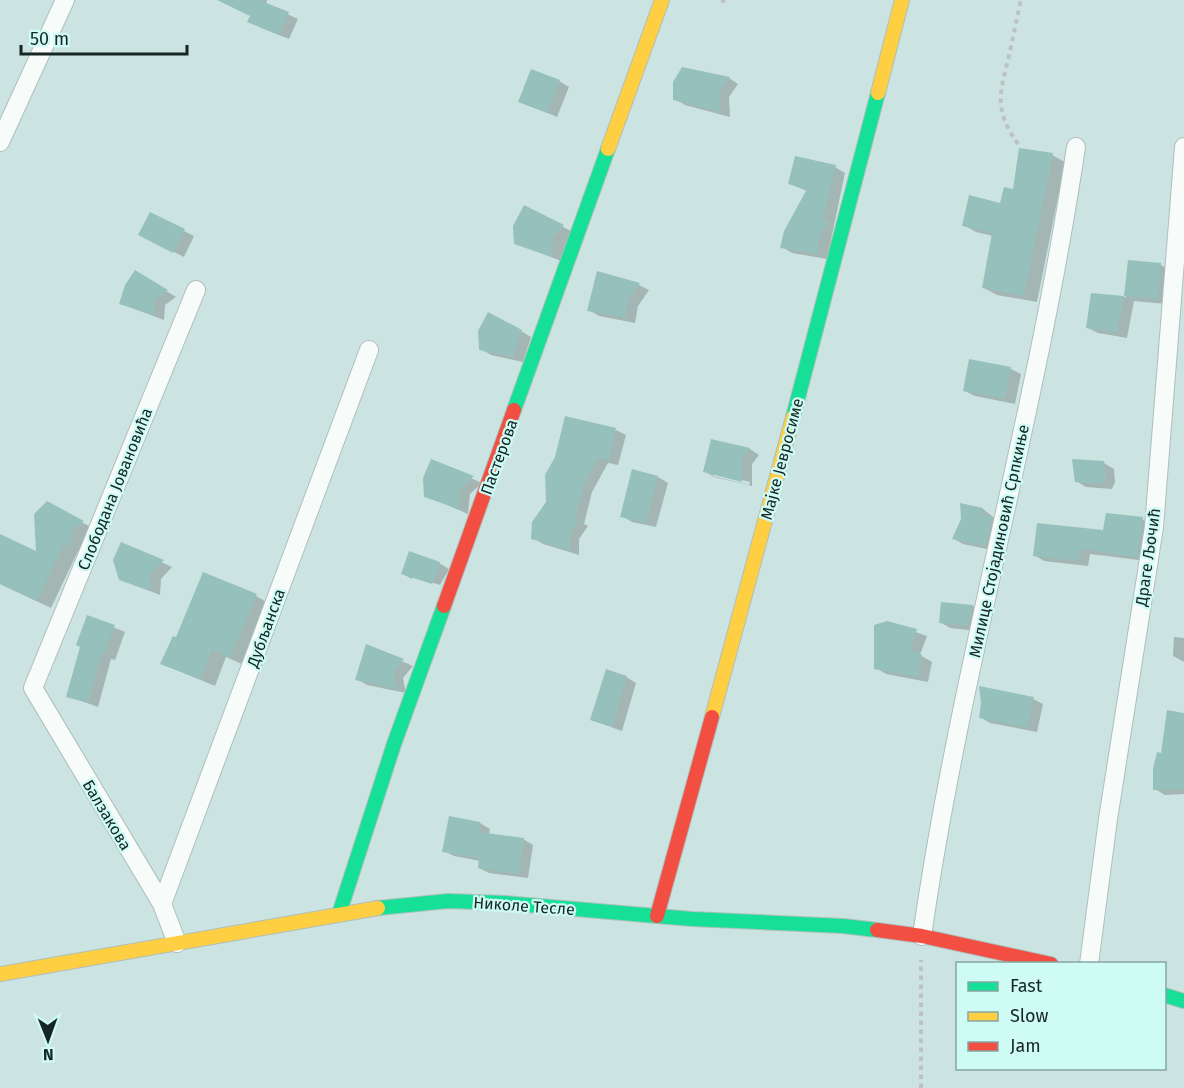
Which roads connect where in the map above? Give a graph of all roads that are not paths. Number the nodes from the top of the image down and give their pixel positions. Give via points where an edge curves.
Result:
1 (65, 0) edge
2 (662, 0) edge
3 (902, 0) edge
4 (0, 142) edge
5 (1076, 147) dead end
6 (1184, 147) edge
7 (196, 290) dead end
8 (369, 350) dead end
9 (33, 688) joint
10 (162, 904) junction
11 (339, 914) junction
12 (657, 916) junction
13 (922, 936) junction
14 (177, 943) junction
15 (1046, 962) edge
16 (1089, 962) edge
17 (0, 974) edge
18 (1166, 996) edge
19 (1184, 1001) edge

1 - 4 street
2 - 11 street, Пастерова via 394,744
3 - 12 street, Мајке Јевросиме
5 - 13 street, Милице Стојадиновић Српкиње via 1012,486 946,789
6 - 16 street, Драге Љочић via 1154,527
7 - 9 street, Слободана Јовановића
8 - 10 street, Дубљанска
9 - 10 street, Балзакова
10 - 14 street, Балзакова
11 - 12 street, Николе Тесле via 406,903 457,901
11 - 14 street, Николе Тесле
12 - 13 street, Николе Тесле via 843,926
13 - 15 street, Николе Тесле
14 - 17 street, Николе Тесле
18 - 19 street

